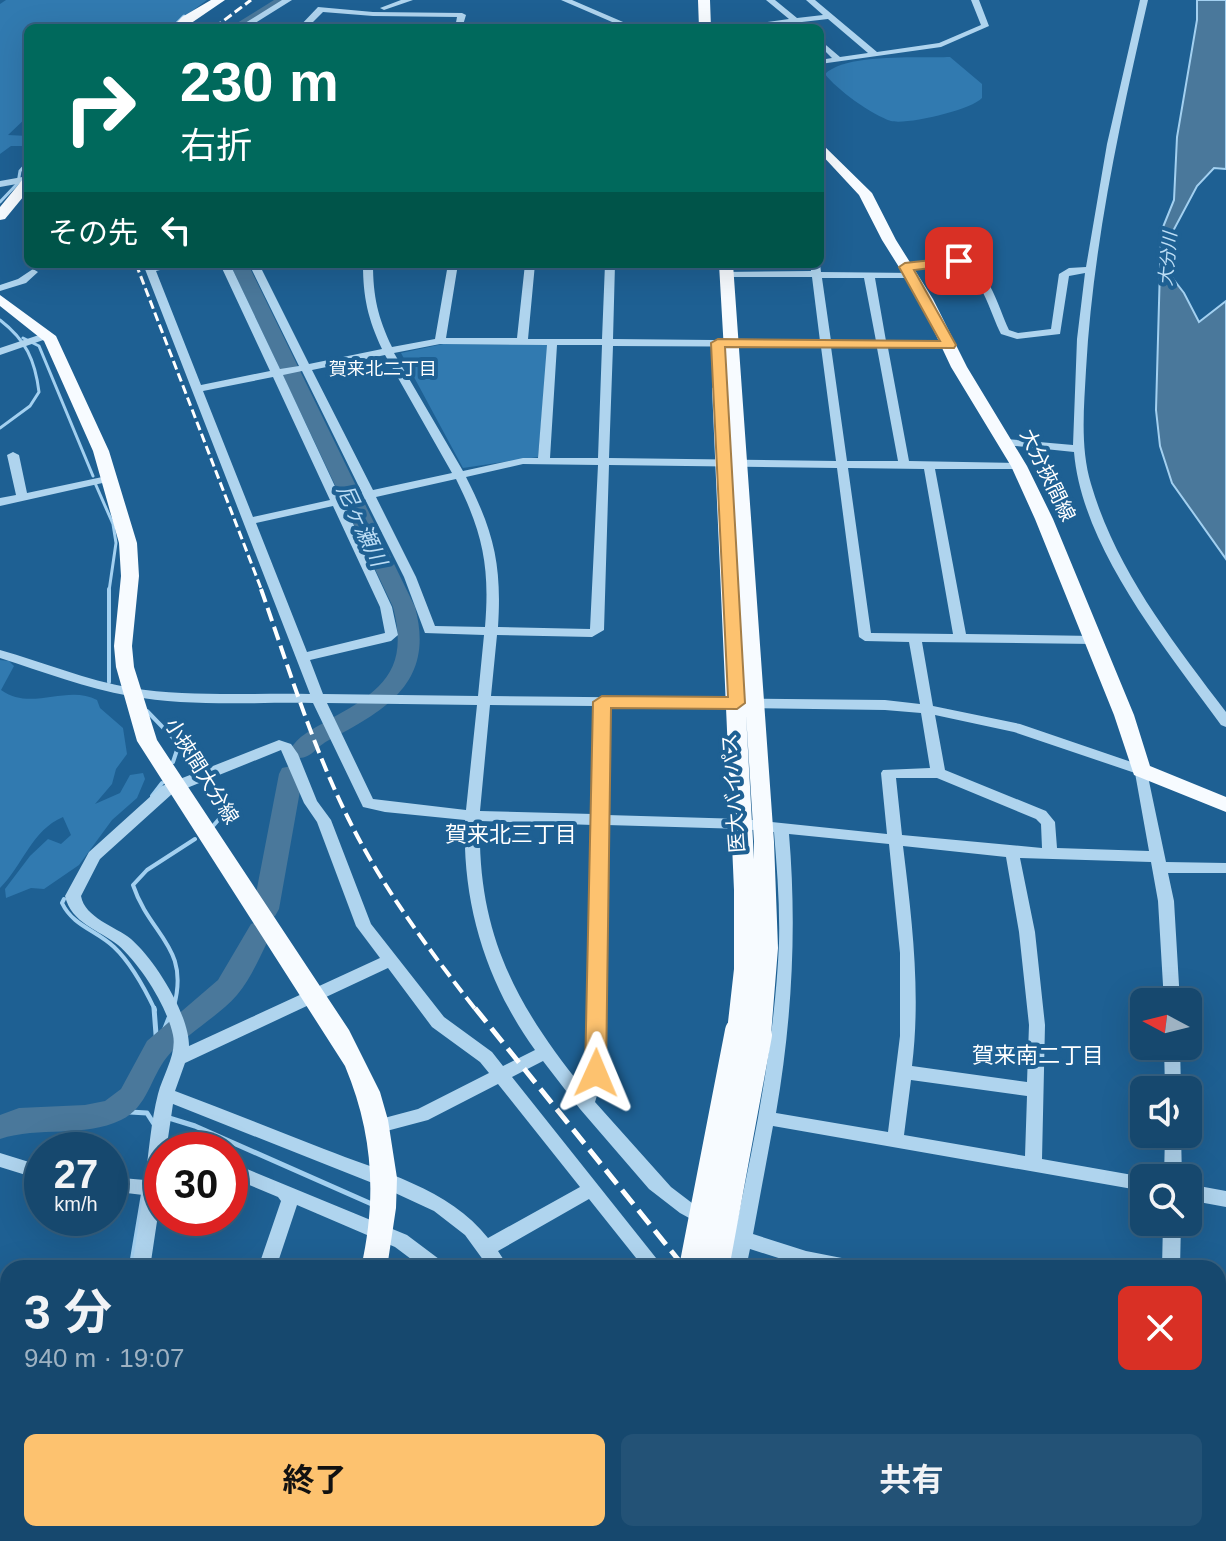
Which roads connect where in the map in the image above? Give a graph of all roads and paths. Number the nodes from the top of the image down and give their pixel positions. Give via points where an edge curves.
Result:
1 (219, 0) edge
2 (288, 0) edge
3 (344, 0) edge
4 (409, 0) edge
5 (565, 0) edge
6 (704, 0) edge
7 (770, 0) edge
8 (810, 0) edge
9 (975, 0) edge
10 (1144, 0) edge
11 (329, 10) junction
12 (380, 11) junction
13 (831, 16) junction
14 (796, 21) junction
15 (622, 23) edge
16 (182, 24) edge
17 (248, 24) edge
18 (306, 24) edge
19 (459, 24) edge
20 (705, 24) edge
21 (771, 24) edge
22 (799, 24) edge
23 (824, 46) edge
24 (876, 55) junction
25 (839, 60) junction
26 (824, 62) edge
27 (824, 150) edge
28 (24, 181) edge
29 (0, 184) edge
30 (24, 186) edge
31 (0, 216) edge
32 (149, 268) edge
33 (227, 268) edge
34 (256, 268) edge
35 (368, 268) edge
36 (452, 268) edge
37 (530, 268) edge
38 (610, 268) edge
39 (722, 268) edge
40 (769, 268) edge
41 (816, 269) edge
42 (1091, 270) junction
43 (908, 271) junction
44 (33, 272) dead end
45 (869, 275) junction
46 (0, 288) edge
47 (0, 299) edge
48 (42, 336) junction
49 (440, 341) junction
50 (522, 341) junction
51 (552, 342) junction
52 (608, 342) junction
53 (724, 343) junction
54 (825, 344) junction
55 (882, 344) junction
56 (949, 345) junction
57 (389, 351) junction
58 (0, 352) edge
59 (306, 367) junction
60 (276, 373) junction
61 (197, 389) junction
62 (1006, 442) junction
63 (1079, 449) junction
64 (13, 455) dead end
65 (544, 461) junction
66 (605, 462) junction
67 (731, 463) junction
68 (843, 464) junction
69 (904, 465) junction
70 (929, 465) junction
71 (1019, 466) junction
72 (457, 474) junction
73 (107, 479) junction
74 (367, 494) junction
75 (22, 498) junction
76 (336, 501) junction
77 (0, 502) edge
78 (249, 521) junction
79 (491, 632) junction
80 (915, 637) junction
81 (960, 638) junction
82 (1094, 640) junction
83 (0, 654) edge
84 (303, 657) junction
85 (131, 692) junction
86 (319, 700) junction
87 (485, 701) junction
88 (602, 702) junction
89 (746, 704) junction
90 (927, 708) junction
91 (1226, 722) edge
92 (1141, 770) junction
93 (938, 773) junction
94 (175, 785) junction
95 (1226, 805) edge
96 (474, 816) junction
97 (600, 820) junction
98 (762, 825) junction
99 (894, 839) junction
100 (1012, 852) junction
101 (1050, 854) junction
102 (1159, 862) junction
103 (1226, 868) edge
104 (389, 961) junction
105 (1171, 988) edge
106 (314, 995) junction
107 (748, 1033) junction
108 (544, 1053) junction
109 (177, 1059) junction
110 (905, 1072) junction
111 (500, 1076) junction
112 (1036, 1090) junction
113 (165, 1100) junction
114 (586, 1104) junction
115 (767, 1118) junction
116 (379, 1126) junction
117 (161, 1132) edge
118 (895, 1141) junction
119 (0, 1160) edge
120 (1033, 1165) junction
121 (24, 1167) edge
122 (248, 1177) edge
123 (1130, 1182) edge
124 (591, 1189) junction
125 (284, 1192) junction
126 (1202, 1195) edge
127 (1226, 1199) edge
128 (384, 1209) junction
129 (146, 1236) edge
130 (1172, 1236) edge
131 (743, 1241) junction
132 (487, 1248) junction
133 (142, 1260) edge
134 (270, 1260) edge
135 (375, 1260) edge
136 (428, 1260) edge
137 (495, 1260) edge
138 (649, 1260) edge
139 (694, 1260) edge
140 (717, 1260) edge
141 (739, 1260) edge
142 (807, 1260) edge
143 (1171, 1260) edge

1 - 16 main road
2 - 17 street
3 - 11 street
4 - 12 street
5 - 15 street
6 - 20 main road
7 - 14 street
8 - 13 street
9 - 24 street via 986,24 982,29 941,45
10 - 42 street via 1115,126
11 - 12 street
11 - 18 street via 318,10
12 - 19 street via 462,15
13 - 14 street
13 - 24 street
14 - 21 street
14 - 22 street
23 - 25 street
24 - 25 street
25 - 26 street
27 - 43 main road, 大分挾間線 via 865,193
28 - 29 street
30 - 31 main road
32 - 61 street
33 - 60 street
34 - 59 street
35 - 57 street via 368,300
36 - 49 street
37 - 50 street
38 - 52 street
39 - 53 main road, 医大バイパス
40 - 41 street
41 - 45 street
41 - 54 street
42 - 43 street via 1064,274 1056,332 1017,336 1005,332 983,283 963,262
42 - 63 street
43 - 45 street
43 - 56 main road, 大分挾間線
44 - 46 street
45 - 55 street
47 - 48 main road, 小挾間大分線
48 - 58 street
48 - 73 main road, 小挾間大分線 via 98,441
49 - 50 street
49 - 57 street
50 - 51 street
51 - 52 street
51 - 65 street
52 - 53 street
52 - 66 street
53 - 54 street
53 - 67 main road, 医大バイパス
54 - 55 street
54 - 68 street
55 - 56 street
55 - 69 street
56 - 62 main road, 大分挾間線
57 - 59 street
57 - 72 street
59 - 60 street
59 - 74 street
60 - 61 street
60 - 76 street
61 - 78 street
62 - 63 street
62 - 71 main road, 大分挾間線
63 - 91 street via 1086,488 1117,561 1137,598
64 - 75 street
65 - 66 street
65 - 72 street
66 - 67 street
66 - 79 street via 598,630
67 - 68 street
67 - 89 main road, 医大バイパス
68 - 69 street
68 - 80 street via 865,637
69 - 70 street
70 - 71 street
70 - 81 street
71 - 82 main road, 大分挾間線
72 - 74 street
72 - 79 street via 488,542 494,589
73 - 75 street
73 - 85 main road, 小挾間大分線 via 129,553 123,646
74 - 76 street
74 - 79 street via 430,630
75 - 77 street
76 - 78 street
76 - 84 street via 394,632
78 - 84 street
79 - 87 street
80 - 81 street
80 - 90 street
81 - 82 street
82 - 92 main road, 大分挾間線
83 - 85 street
84 - 86 street
85 - 86 street
85 - 94 main road, 小挾間大分線 via 147,741
86 - 87 street
86 - 96 street via 368,803
87 - 88 street
87 - 96 street
88 - 89 street
88 - 97 street
89 - 90 street
89 - 98 main road, 医大バイパス
90 - 92 street via 1012,724
90 - 93 street
92 - 95 main road
92 - 102 street
93 - 99 street via 888,773
93 - 101 street via 1044,817
94 - 104 street via 265,749 286,747 324,820 364,926
94 - 106 main road, 小挾間大分線
94 - 109 street via 94,856 73,901 131,948 146,967 181,1035
96 - 97 street
96 - 108 street via 473,869 485,934 505,985
97 - 98 street
97 - 114 street via 596,1073
98 - 99 street
98 - 107 main road, 医大バイパス via 767,948
98 - 115 street via 788,920 781,1038
99 - 100 street
99 - 110 street via 908,953
100 - 101 street
100 - 112 street via 1034,980
101 - 102 street
102 - 103 street
102 - 105 street
104 - 106 street
104 - 111 street via 438,1022 480,1052
106 - 109 street
106 - 116 main road, 小挾間大分線 via 360,1070
107 - 139 main road, 医大バイパス, bridge
107 - 140 main road, 医大バイパス, bridge
108 - 111 street
108 - 114 street
109 - 113 street
110 - 112 street
110 - 118 street
111 - 116 street via 422,1115
111 - 124 street
112 - 120 street
113 - 117 street
113 - 128 street
114 - 131 street via 663,1191
115 - 118 street
115 - 131 street
116 - 128 main road, 小挾間大分線
118 - 120 street
119 - 121 street
120 - 123 street
122 - 125 street
124 - 132 street
124 - 138 street
125 - 128 street
125 - 134 street via 290,1207
126 - 127 street
128 - 132 street via 452,1213
128 - 135 main road, 小挾間大分線
128 - 136 street
129 - 133 street
130 - 143 street
131 - 141 street
131 - 142 street
132 - 137 street

